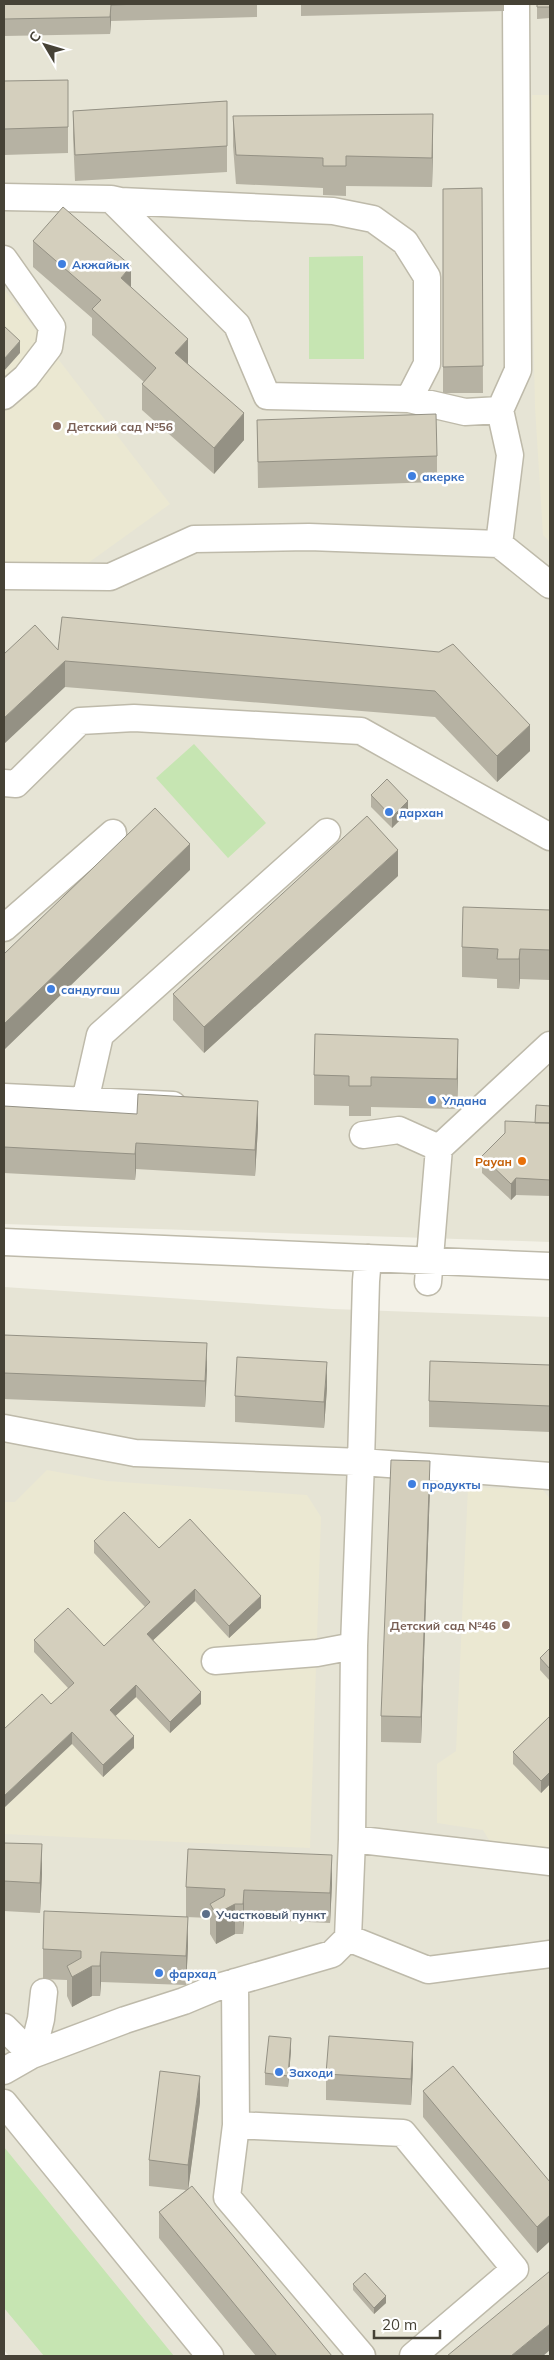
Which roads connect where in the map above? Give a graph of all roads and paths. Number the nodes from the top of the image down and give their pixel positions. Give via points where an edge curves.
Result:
1 (516, 4) edge
2 (4, 197) edge
3 (111, 199) junction
4 (4, 259) edge
5 (4, 396) edge
6 (408, 399) junction
7 (500, 410) junction
8 (499, 544) junction
9 (4, 576) edge
10 (550, 585) edge
11 (4, 784) edge
12 (327, 832) dead end
13 (113, 833) dead end
14 (550, 837) edge
15 (4, 928) edge
16 (550, 1045) edge
17 (4, 1097) edge
18 (85, 1101) junction
19 (199, 1106) edge
20 (363, 1135) dead end
21 (439, 1148) junction
22 (4, 1242) edge
23 (368, 1258) junction
24 (550, 1266) edge
25 (428, 1271) junction
26 (4, 1428) edge
27 (361, 1462) junction
28 (550, 1476) edge
29 (354, 1646) junction
30 (215, 1661) dead end
31 (352, 1839) junction
32 (550, 1862) edge
33 (348, 1938) junction
34 (550, 1954) edge
35 (235, 1982) junction
36 (44, 1992) dead end
37 (4, 2027) edge
38 (32, 2055) junction
39 (4, 2071) edge
40 (4, 2103) edge
41 (236, 2125) junction
42 (210, 2356) edge
43 (362, 2356) edge
44 (413, 2356) edge

1 - 7 street via 518,370
2 - 3 street
3 - 6 street via 237,325 267,396
3 - 6 street via 333,211 373,219 405,242 427,277 427,364
4 - 5 street via 52,327 49,348 26,378
6 - 7 street via 465,412
7 - 8 street via 510,455
8 - 9 street via 309,538 194,540 110,577
8 - 10 street
11 - 14 street via 16,784 80,722 134,718 361,731
12 - 18 street via 100,1035
13 - 15 street
16 - 21 street
17 - 18 street
18 - 19 street
20 - 21 street via 399,1130
21 - 25 street
22 - 23 street
23 - 25 street
23 - 27 street
24 - 25 street
26 - 27 street via 135,1453
27 - 28 street
27 - 29 street
29 - 30 street via 317,1654
29 - 31 street
31 - 32 street
31 - 33 street
33 - 34 street via 428,1970
33 - 35 street via 332,1954
35 - 38 street
35 - 41 street
36 - 38 street
37 - 38 street
38 - 39 street
40 - 42 street
41 - 43 street via 227,2197
41 - 44 street via 403,2133 515,2269

